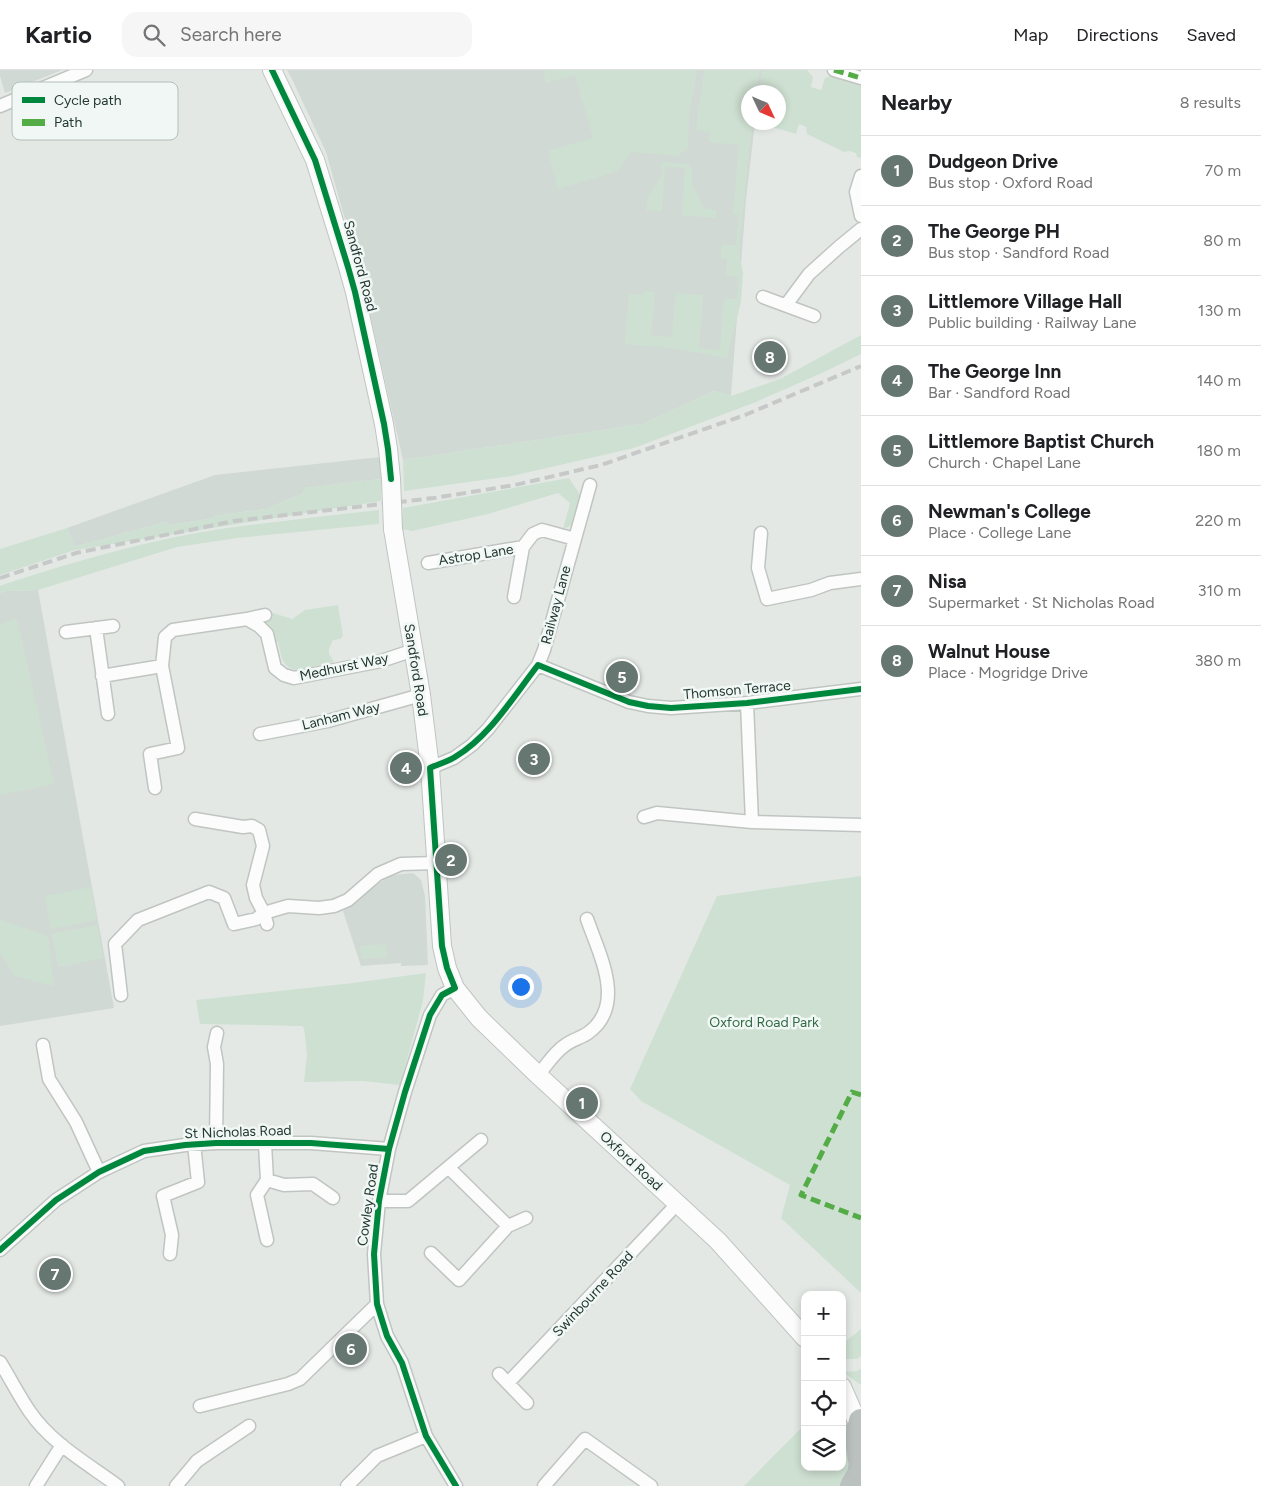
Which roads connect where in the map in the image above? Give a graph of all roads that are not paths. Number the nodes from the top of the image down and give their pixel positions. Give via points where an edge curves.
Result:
1 (86, 70) edge
2 (272, 70) edge
3 (834, 70) edge
4 (861, 78) edge
5 (57, 82) edge
6 (12, 101) edge
7 (0, 106) edge
8 (861, 176) edge
9 (861, 216) edge
10 (861, 229) edge
11 (763, 296) dead end
12 (786, 305) junction
13 (814, 316) dead end
14 (590, 485) dead end
15 (761, 533) dead end
16 (575, 539) junction
17 (523, 547) junction
18 (428, 562) dead end
19 (861, 579) edge
20 (514, 597) dead end
21 (265, 615) dead end
22 (247, 619) junction
23 (113, 626) dead end
24 (96, 628) junction
25 (66, 632) dead end
26 (414, 650) junction
27 (538, 665) junction
28 (162, 666) junction
29 (102, 676) junction
30 (861, 689) edge
31 (421, 695) junction
32 (747, 703) junction
33 (108, 714) dead end
34 (260, 734) dead end
35 (430, 768) junction
36 (155, 788) dead end
37 (644, 817) dead end
38 (195, 819) dead end
39 (752, 822) junction
40 (861, 825) edge
41 (437, 863) junction
42 (265, 919) junction
43 (587, 919) dead end
44 (454, 988) junction
45 (122, 995) dead end
46 (217, 1033) dead end
47 (43, 1045) dead end
48 (538, 1075) junction
49 (481, 1140) dead end
50 (216, 1143) junction
51 (194, 1144) junction
52 (265, 1144) junction
53 (389, 1149) junction
54 (449, 1168) junction
55 (99, 1172) junction
56 (267, 1180) junction
57 (333, 1198) dead end
58 (379, 1201) junction
59 (677, 1204) junction
60 (526, 1218) dead end
61 (508, 1226) junction
62 (267, 1240) dead end
63 (0, 1250) edge
64 (431, 1253) dead end
65 (170, 1254) dead end
66 (377, 1304) junction
67 (803, 1336) edge
68 (0, 1362) edge
69 (844, 1381) edge
70 (861, 1392) edge
71 (846, 1395) edge
72 (527, 1403) dead end
73 (200, 1406) dead end
74 (860, 1424) edge
75 (249, 1426) dead end
76 (426, 1436) junction
77 (62, 1445) junction
78 (861, 1460) edge
79 (861, 1468) edge
80 (36, 1486) edge
81 (118, 1486) edge
82 (176, 1486) edge
83 (347, 1486) edge
84 (456, 1486) edge
85 (544, 1486) edge
86 (651, 1486) edge
87 (853, 1486) edge

1 - 5 street
2 - 26 street, Sandford Road, bridge via 315,160 351,275 384,424 393,529
3 - 4 street
6 - 7 street
8 - 9 street via 856,192
10 - 12 street via 809,274
11 - 12 street
12 - 13 street
14 - 16 street, Railway Lane
15 - 19 street via 758,568 767,599
16 - 17 street, Astrop Lane via 542,530 533,534
16 - 27 street, Railway Lane
17 - 18 street, Astrop Lane
17 - 20 street, Astrop Lane
21 - 22 street
22 - 26 street, Medhurst Way via 266,634 275,668 294,678 382,661
22 - 28 street via 173,630 165,637
23 - 24 street
24 - 25 street
24 - 29 street
26 - 31 street, Sandford Road
27 - 32 street, Thomson Terrace via 615,698 648,706 671,708
27 - 35 street, Railway Lane via 472,745 454,758
28 - 29 street
28 - 36 street via 178,748 150,754
29 - 33 street
30 - 32 street, Thomson Terrace
31 - 34 street, Lanham Way via 328,721
31 - 35 street, Sandford Road
32 - 39 street
35 - 41 street, Sandford Road
37 - 39 street via 658,813
38 - 42 street via 243,828 252,826 260,830 263,846 253,884
39 - 40 street
41 - 42 street via 401,864 378,874 348,900 334,906 288,906
41 - 44 street, Sandford Road via 442,946
42 - 45 street via 234,924 224,898 209,892 138,920 115,944
43 - 48 street via 606,974 609,994 606,1010 597,1025 563,1046
44 - 48 street, Oxford Road via 479,1018
44 - 53 street, Cowley Road via 442,995 430,1015
46 - 50 street via 214,1047 217,1064
47 - 55 street via 49,1079 76,1122
48 - 59 street, Oxford Road
49 - 54 street
50 - 51 street, St Nicholas Road
50 - 52 street, St Nicholas Road
51 - 55 street, St Nicholas Road via 144,1151
51 - 65 street via 198,1182 163,1196 172,1235
52 - 53 street, St Nicholas Road via 311,1143
52 - 56 street
53 - 58 street, Cowley Road
54 - 58 street via 408,1201
54 - 61 street
55 - 63 street, St Nicholas Road via 56,1200
56 - 57 street via 284,1185 313,1184
56 - 62 street via 257,1195
58 - 66 street, Cowley Road via 374,1254
59 - 67 street, Oxford Road via 718,1241
59 - 72 street, Swinbourne Road via 503,1379
60 - 61 street
61 - 64 street via 459,1280
66 - 73 street via 300,1379
66 - 76 street, Cowley Road via 387,1336 402,1363
68 - 77 street via 30,1412
69 - 70 street
71 - 74 street
74 - 78 highway via 857,1436
75 - 82 street via 197,1461
76 - 83 street via 376,1456
76 - 84 street, Cowley Road
77 - 80 street
77 - 81 street
79 - 87 highway
85 - 86 street via 585,1439

